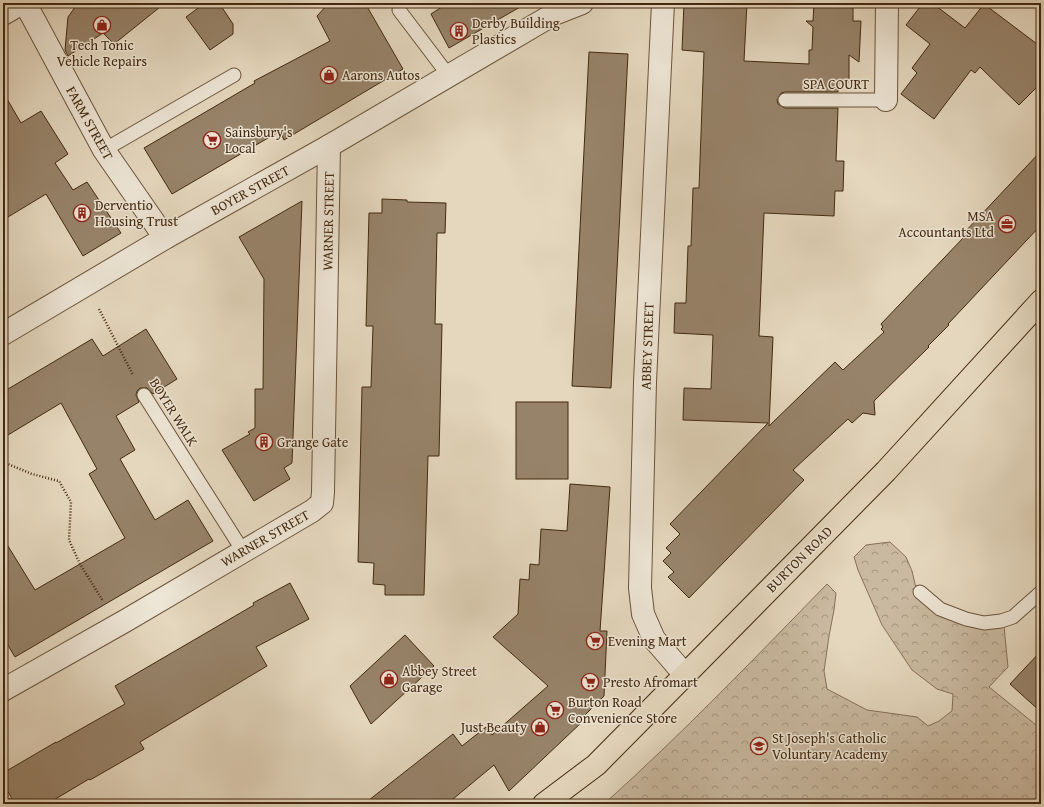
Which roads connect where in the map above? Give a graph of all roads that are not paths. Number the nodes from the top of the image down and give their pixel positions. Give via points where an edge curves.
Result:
1 (24, 3) edge
2 (582, 3) edge
3 (663, 3) edge
4 (887, 3) edge
5 (549, 9) edge
6 (399, 10) dead end
7 (3, 14) edge
8 (234, 75) dead end
9 (449, 76) junction
10 (785, 100) dead end
11 (886, 100) joint
12 (329, 146) junction
13 (104, 150) junction
14 (165, 238) junction
15 (1041, 301) edge
16 (3, 334) edge
17 (144, 395) road end
18 (243, 551) junction
19 (920, 592) dead end
20 (1041, 592) edge
21 (685, 675) junction
22 (3, 690) edge
23 (544, 804) edge

1 - 7 street
1 - 13 street, FARM STREET
2 - 5 street, BOYER STREET
3 - 21 street, ABBEY STREET via 646,374 640,588 643,614 654,639
4 - 11 street
5 - 9 street, BOYER STREET
6 - 9 lane
8 - 13 lane
9 - 12 street, BOYER STREET
10 - 11 lane, SPA COURT
12 - 14 street, BOYER STREET
12 - 18 street, WARNER STREET via 322,503
13 - 14 street, FARM STREET
14 - 16 street, BOYER STREET
15 - 21 main road, BURTON ROAD via 886,471
17 - 18 lane, BOYER WALK
18 - 22 street, WARNER STREET
19 - 20 lane via 940,609 984,623 1013,617
21 - 23 main road, BURTON ROAD via 596,765

